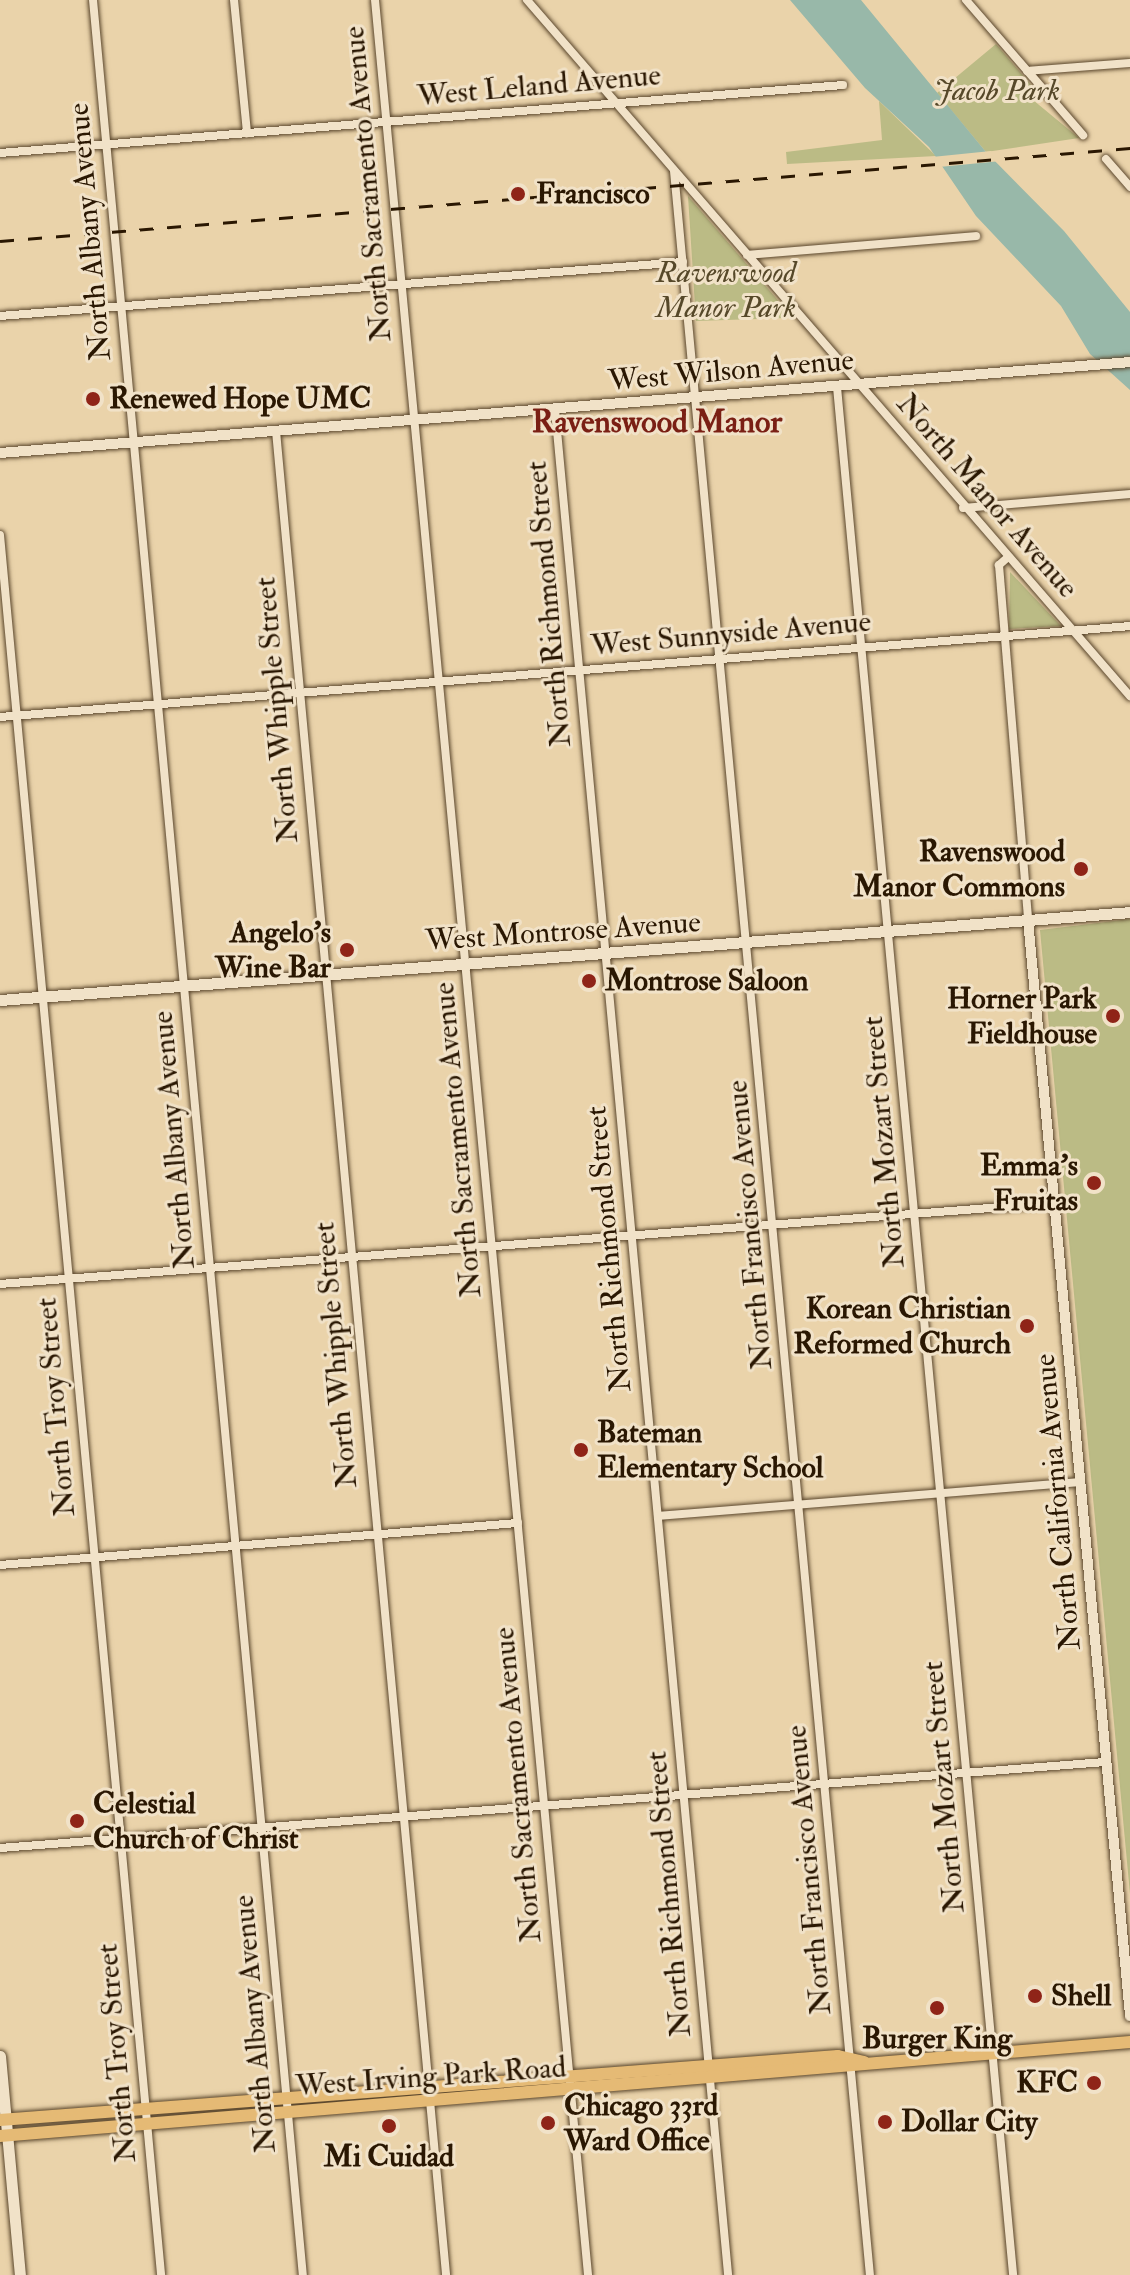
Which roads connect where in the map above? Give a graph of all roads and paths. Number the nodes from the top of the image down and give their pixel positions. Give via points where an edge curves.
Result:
1 (93, 0) edge
2 (234, 0) edge
3 (375, 0) edge
4 (527, 0) edge
5 (966, 0) edge
6 (1130, 63) edge
7 (1027, 71) junction
8 (843, 85) dead end
9 (616, 103) junction
10 (387, 122) junction
11 (247, 133) junction
12 (1083, 135) dead end
13 (106, 145) junction
14 (0, 153) edge
15 (1106, 159) dead end
16 (674, 171) junction
17 (1130, 187) edge
18 (976, 236) dead end
19 (747, 255) junction
20 (683, 262) junction
21 (401, 284) junction
22 (121, 306) junction
23 (0, 316) edge
24 (1130, 362) edge
25 (859, 385) junction
26 (837, 387) junction
27 (696, 398) junction
28 (555, 409) junction
29 (414, 420) junction
30 (276, 431) junction
31 (133, 443) junction
32 (0, 453) edge
33 (1130, 494) edge
34 (963, 508) junction
35 (0, 535) edge
36 (1007, 558) junction
37 (1130, 626) edge
38 (1073, 630) junction
39 (1003, 636) junction
40 (862, 647) junction
41 (721, 658) junction
42 (579, 670) junction
43 (439, 681) junction
44 (299, 692) junction
45 (1130, 696) edge
46 (157, 704) junction
47 (17, 715) junction
48 (0, 717) edge
49 (1130, 912) edge
50 (1028, 920) junction
51 (889, 931) junction
52 (749, 942) junction
53 (606, 953) junction
54 (465, 964) junction
55 (325, 975) junction
56 (184, 986) junction
57 (43, 996) junction
58 (0, 1000) edge
59 (1055, 1203) junction
60 (915, 1214) junction
61 (775, 1225) junction
62 (632, 1236) junction
63 (492, 1245) junction
64 (351, 1255) junction
65 (209, 1267) junction
66 (69, 1279) junction
67 (0, 1284) edge
68 (1080, 1482) junction
69 (941, 1493) junction
70 (800, 1504) junction
71 (658, 1516) junction
72 (518, 1523) junction
73 (377, 1534) junction
74 (235, 1547) junction
75 (94, 1558) junction
76 (0, 1565) edge
77 (1106, 1762) junction
78 (967, 1773) junction
79 (825, 1784) junction
80 (684, 1795) junction
81 (544, 1806) junction
82 (403, 1816) junction
83 (261, 1827) junction
84 (121, 1838) junction
85 (0, 1848) edge
86 (1130, 2016) edge
87 (1130, 2042) edge
88 (993, 2052) junction
89 (0, 2056) edge
90 (850, 2063) junction
91 (709, 2066) junction
92 (570, 2077) junction
93 (710, 2081) junction
94 (429, 2087) junction
95 (571, 2092) junction
96 (286, 2098) junction
97 (431, 2103) junction
98 (146, 2109) junction
99 (288, 2114) junction
100 (3, 2120) edge
101 (148, 2125) junction
102 (4, 2136) edge
103 (20, 2275) edge
104 (161, 2275) edge
105 (303, 2275) edge
106 (446, 2275) edge
107 (588, 2275) edge
108 (728, 2275) edge
109 (870, 2275) edge
110 (1013, 2275) edge

1 - 13 street, North Albany Avenue
2 - 11 street
3 - 10 street, North Sacramento Avenue
4 - 9 street, North Manor Avenue
5 - 7 street
6 - 7 street
7 - 12 street
8 - 9 street, West Leland Avenue
9 - 10 street, West Leland Avenue
9 - 16 street, North Manor Avenue
10 - 11 street, West Leland Avenue
10 - 21 street, North Sacramento Avenue
11 - 13 street, West Leland Avenue
13 - 14 street, West Leland Avenue
13 - 22 street, North Albany Avenue
15 - 17 street
16 - 19 street, North Manor Avenue
16 - 20 street, North Francisco Avenue
18 - 19 street
19 - 25 street, North Manor Avenue
20 - 21 street
20 - 27 street, North Francisco Avenue
21 - 22 street
21 - 29 street, North Sacramento Avenue
22 - 23 street
22 - 31 street, North Albany Avenue
24 - 25 street, West Wilson Avenue
25 - 26 street, West Wilson Avenue
25 - 34 street, North Manor Avenue
26 - 27 street, West Wilson Avenue
26 - 40 street, North Mozart Street
27 - 28 street, West Wilson Avenue
27 - 41 street, North Francisco Avenue
28 - 29 street, West Wilson Avenue
28 - 42 street, North Richmond Street
29 - 30 street, West Wilson Avenue
29 - 43 street, North Sacramento Avenue
30 - 31 street, West Wilson Avenue
30 - 44 street, North Whipple Street
31 - 32 street, West Wilson Avenue
31 - 46 street, North Albany Avenue
33 - 34 street
34 - 36 street, North Manor Avenue
35 - 47 street, North Troy Street
36 - 38 street, North Manor Avenue
36 - 39 street, North California Avenue via 999,565
37 - 38 street, West Sunnyside Avenue
38 - 39 street, West Sunnyside Avenue
38 - 45 street, North Manor Avenue
39 - 40 street, West Sunnyside Avenue
39 - 50 street, North California Avenue
40 - 41 street, West Sunnyside Avenue
40 - 51 street, North Mozart Street
41 - 42 street, West Sunnyside Avenue
41 - 52 street, North Francisco Avenue
42 - 43 street, West Sunnyside Avenue
42 - 53 street, North Richmond Street
43 - 44 street, West Sunnyside Avenue
43 - 54 street, North Sacramento Avenue
44 - 46 street, West Sunnyside Avenue
44 - 55 street, North Whipple Street
46 - 47 street, West Sunnyside Avenue
46 - 56 street, North Albany Avenue
47 - 48 street, West Sunnyside Avenue
47 - 57 street, North Troy Street
49 - 50 main road, West Montrose Avenue
50 - 51 main road, West Montrose Avenue
50 - 59 street, North California Avenue
51 - 52 main road, West Montrose Avenue
51 - 60 street, North Mozart Street
52 - 53 main road, West Montrose Avenue
52 - 61 street, North Francisco Avenue
53 - 54 main road, West Montrose Avenue
53 - 62 street, North Richmond Street
54 - 55 main road, West Montrose Avenue
54 - 63 street, North Sacramento Avenue
55 - 56 main road, West Montrose Avenue
55 - 64 street, North Whipple Street
56 - 57 main road, West Montrose Avenue
56 - 65 street, North Albany Avenue
57 - 58 main road, West Montrose Avenue
57 - 66 street, North Troy Street
59 - 60 street
59 - 68 street, North California Avenue
60 - 61 street
60 - 69 street, North Mozart Street
61 - 62 street
61 - 70 street, North Francisco Avenue
62 - 63 street
62 - 71 street, North Richmond Street
63 - 64 street
63 - 72 street, North Sacramento Avenue
64 - 65 street
64 - 73 street, North Whipple Street
65 - 66 street
65 - 74 street, North Albany Avenue
66 - 67 street
66 - 75 street, North Troy Street
68 - 69 street
68 - 77 street, North California Avenue
69 - 70 street
69 - 78 street, North Mozart Street
70 - 71 street
70 - 79 street, North Francisco Avenue
71 - 80 street, North Richmond Street
72 - 73 street
72 - 81 street, North Sacramento Avenue
73 - 74 street
73 - 82 street, North Whipple Street
74 - 75 street
74 - 83 street, North Albany Avenue
75 - 76 street
75 - 84 street, North Troy Street
77 - 78 street
77 - 86 street, North California Avenue
78 - 79 street
78 - 88 street, North Mozart Street
79 - 80 street
79 - 90 street, North Francisco Avenue
80 - 81 street
80 - 91 street, North Richmond Street
81 - 82 street
81 - 92 street, North Sacramento Avenue
82 - 83 street
82 - 94 street, North Whipple Street
83 - 84 street
83 - 96 street, North Albany Avenue
84 - 85 street
84 - 98 street, North Troy Street
87 - 88 main road, West Irving Park Road
88 - 90 main road, West Irving Park Road
88 - 110 street, North Mozart Street
89 - 100 main road
90 - 91 main road, West Irving Park Road
90 - 93 main road, West Irving Park Road
90 - 109 street, North Francisco Avenue
91 - 92 main road, West Irving Park Road
91 - 93 street, North Richmond Street
92 - 94 main road, West Irving Park Road
92 - 95 street, North Sacramento Avenue
93 - 95 main road, West Irving Park Road
93 - 108 street, North Richmond Street
94 - 96 main road, West Irving Park Road
94 - 97 street, North Whipple Street
95 - 97 main road, West Irving Park Road
95 - 107 street, North Sacramento Avenue
96 - 98 main road, West Irving Park Road
96 - 99 street, North Albany Avenue
97 - 99 main road, West Irving Park Road
97 - 106 street, North Whipple Street
98 - 100 main road, West Irving Park Road
98 - 101 street, North Troy Street
99 - 101 main road, West Irving Park Road
99 - 105 street, North Albany Avenue
100 - 102 main road
101 - 102 main road, West Irving Park Road
101 - 104 street, North Troy Street
102 - 103 main road

